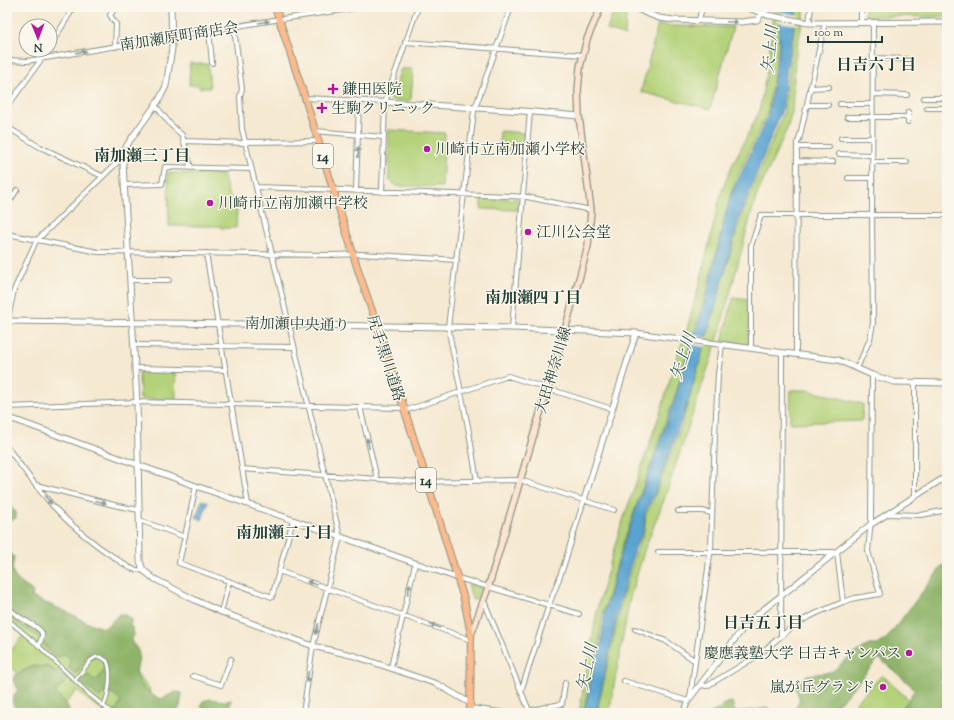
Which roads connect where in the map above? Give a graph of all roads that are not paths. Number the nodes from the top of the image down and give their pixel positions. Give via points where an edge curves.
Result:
1 (74, 7) edge
2 (116, 7) edge
3 (171, 7) edge
4 (275, 7) edge
5 (362, 7) edge
6 (418, 7) edge
7 (511, 7) edge
8 (601, 7) edge
9 (634, 7) edge
10 (702, 7) edge
11 (746, 7) edge
12 (766, 7) edge
13 (811, 7) edge
14 (861, 7) edge
15 (765, 14) junction
16 (279, 20) junction
17 (699, 20) junction
18 (947, 22) edge
19 (808, 23) junction
20 (825, 23) junction
21 (861, 23) junction
22 (873, 23) junction
23 (234, 28) junction
24 (209, 31) junction
25 (58, 33) edge
26 (173, 37) junction
27 (405, 42) junction
28 (115, 47) junction
29 (496, 49) junction
30 (583, 55) junction
31 (58, 56) edge
32 (42, 58) joint
33 (873, 58) junction
34 (906, 59) dead end
35 (7, 60) edge
36 (212, 63) dead end
37 (829, 87) dead end
38 (810, 88) junction
39 (873, 94) junction
40 (907, 95) dead end
41 (305, 98) junction
42 (924, 98) dead end
43 (947, 98) edge
44 (359, 101) junction
45 (385, 102) junction
46 (840, 104) dead end
47 (872, 104) junction
48 (155, 105) junction
49 (808, 105) junction
50 (828, 105) dead end
51 (7, 107) edge
52 (475, 107) junction
53 (927, 108) dead end
54 (947, 108) edge
55 (530, 111) junction
56 (579, 116) junction
57 (847, 117) dead end
58 (872, 117) junction
59 (908, 117) dead end
60 (7, 127) edge
61 (316, 131) junction
62 (358, 135) junction
63 (383, 137) junction
64 (841, 138) dead end
65 (872, 138) junction
66 (185, 141) junction
67 (319, 141) junction
68 (246, 143) junction
69 (797, 147) junction
70 (829, 147) dead end
71 (839, 154) dead end
72 (872, 155) junction
73 (124, 156) junction
74 (797, 161) junction
75 (833, 162) dead end
76 (872, 162) junction
77 (907, 162) dead end
78 (191, 168) junction
79 (252, 169) junction
80 (102, 176) junction
81 (848, 178) dead end
82 (872, 178) junction
83 (125, 185) junction
84 (256, 187) junction
85 (17, 190) dead end
86 (334, 190) junction
87 (356, 190) junction
88 (382, 192) junction
89 (464, 195) junction
90 (522, 197) junction
91 (7, 205) edge
92 (591, 210) junction
93 (797, 215) junction
94 (872, 215) junction
95 (947, 215) edge
96 (7, 234) edge
97 (36, 241) junction
98 (129, 251) junction
99 (206, 253) junction
100 (271, 253) junction
101 (354, 254) junction
102 (457, 260) junction
103 (130, 280) junction
104 (169, 280) dead end
105 (7, 322) edge
106 (133, 323) junction
107 (218, 323) junction
108 (289, 324) junction
109 (376, 326) junction
110 (448, 327) junction
111 (512, 328) junction
112 (565, 330) junction
113 (636, 332) junction
114 (720, 344) junction
115 (134, 345) junction
116 (222, 346) junction
117 (294, 347) junction
118 (751, 348) junction
119 (782, 353) junction
120 (796, 354) junction
121 (136, 368) junction
122 (856, 368) junction
123 (226, 370) junction
124 (872, 375) junction
125 (915, 383) junction
126 (947, 383) edge
127 (547, 389) junction
128 (461, 392) junction
129 (137, 402) junction
130 (232, 404) junction
131 (308, 406) junction
132 (7, 407) edge
133 (360, 407) junction
134 (403, 409) junction
135 (612, 410) junction
136 (7, 417) edge
137 (7, 447) edge
138 (138, 465) junction
139 (242, 469) junction
140 (325, 476) junction
141 (947, 476) edge
142 (377, 479) junction
143 (520, 480) junction
144 (477, 481) junction
145 (426, 482) junction
146 (36, 485) junction
147 (196, 486) junction
148 (915, 496) junction
149 (584, 500) junction
150 (248, 504) junction
151 (139, 510) junction
152 (614, 510) dead end
153 (947, 510) edge
154 (678, 511) dead end
155 (712, 513) junction
156 (888, 514) junction
157 (139, 520) junction
158 (293, 520) junction
159 (870, 525) junction
160 (184, 537) junction
161 (340, 537) junction
162 (658, 552) dead end
163 (711, 552) junction
164 (781, 552) junction
165 (837, 552) junction
166 (415, 564) junction
167 (143, 570) junction
168 (279, 571) junction
169 (458, 578) junction
170 (228, 581) junction
171 (327, 588) junction
172 (488, 588) junction
173 (781, 595) junction
174 (484, 601) junction
175 (843, 602) junction
176 (7, 604) edge
177 (549, 605) junction
178 (221, 612) junction
179 (579, 614) dead end
180 (403, 615) junction
181 (7, 619) edge
182 (635, 629) dead end
183 (781, 636) junction
184 (471, 637) junction
185 (39, 646) junction
186 (313, 646) junction
187 (231, 659) dead end
188 (694, 660) junction
189 (391, 668) junction
190 (193, 676) dead end
191 (75, 680) junction
192 (624, 681) dead end
193 (565, 683) dead end
194 (700, 685) junction
195 (521, 691) junction
196 (689, 700) junction
197 (104, 705) junction
198 (470, 708) edge
199 (530, 712) edge
200 (112, 713) edge
201 (303, 713) edge
202 (507, 713) edge
203 (517, 713) edge
204 (683, 713) edge

1 - 25 street
2 - 28 street via 110,15 116,24
3 - 26 street
4 - 16 main road, 尻手黒川道路 / 14
5 - 16 street, 南加瀬原町商店会
6 - 27 street
7 - 29 street
8 - 30 main road, 大田神奈川線
9 - 17 street via 660,18
10 - 17 street
11 - 15 street
12 - 15 street
13 - 19 street
14 - 21 street
17 -> 15 street via 742,22 757,20
15 - 19 street
23 -> 16 street, 南加瀬原町商店会
16 - 41 main road, 尻手黒川道路 / 14
18 - 22 street
19 - 20 street
20 - 21 street
20 - 38 street
21 - 22 street
22 - 33 street
23 - 24 street, 南加瀬原町商店会
23 - 68 street
24 - 26 street, 南加瀬原町商店会
24 - 36 street
26 - 28 street, 南加瀬原町商店会
26 - 48 street via 167,82
27 - 29 street
27 - 45 street
31 -> 28 street, 南加瀬原町商店会
29 - 30 street
29 - 52 street
30 - 56 main road, 大田神奈川線 via 578,91
32 - 35 street, 南加瀬原町商店会 via 27,61
32 - 51 street
33 - 34 street
33 - 39 street
37 - 38 street
38 - 49 street
39 - 40 street
39 - 47 street
41 - 44 street
41 - 61 main road, 尻手黒川道路 / 14
42 - 43 street
44 - 45 street
44 - 62 street
45 - 52 street
45 - 63 street
46 - 47 street
47 - 58 street
48 - 66 street
48 - 73 street via 131,139
49 - 50 street
49 - 69 street
52 - 55 street
52 - 89 street
53 - 54 street
55 - 56 street
55 - 90 street
56 - 92 main road, 大田神奈川線
57 - 58 street
58 - 59 street
58 - 65 street
60 - 80 street via 38,146
61 - 62 street
61 - 67 main road, 尻手黒川道路 / 14
62 - 63 street
87 -> 62 street
63 - 88 street
64 - 65 street
65 - 72 street
66 - 68 street
66 - 78 street
67 - 68 street
67 - 86 main road, 尻手黒川道路 / 14
68 - 79 street
69 - 70 street
69 - 74 street
71 - 72 street
72 - 76 street
73 - 80 street
73 - 83 street
74 - 75 street
74 - 93 street
76 - 77 street
76 - 82 street
78 - 79 street
78 - 83 street via 165,167 162,184
79 - 84 street
80 - 97 street
81 - 82 street
82 - 94 street
83 - 98 street
84 - 86 street
84 - 100 street
85 - 91 street
86 - 87 street
86 - 101 main road, 尻手黒川道路 / 14
87 - 88 street
88 - 89 street
89 - 90 street
89 - 102 street
90 - 92 street
90 - 111 street
92 - 112 main road, 大田神奈川線 via 588,246
93 - 94 street
93 - 118 street via 761,215 751,246
93 - 120 street
94 - 95 street
94 - 122 street via 873,323 870,339
96 - 97 street
97 - 98 street via 98,252
97 - 105 street via 14,290
98 - 99 street
98 - 103 street
99 - 100 street
99 - 107 street
100 - 101 street
100 - 108 street
101 - 102 street
101 - 109 main road, 尻手黒川道路 / 14
102 - 110 street
103 - 104 street
103 - 106 street
105 - 106 street, 南加瀬中央通り
106 - 107 street, 南加瀬中央通り
106 - 115 street
107 - 108 street, 南加瀬中央通り
107 - 116 street
108 - 109 street, 南加瀬中央通り
108 - 117 street
109 - 110 street, 南加瀬中央通り
109 - 134 main road, 尻手黒川道路 / 14
110 - 111 street, 南加瀬中央通り
110 - 128 street
111 - 112 street, 南加瀬中央通り
112 - 113 street, 南加瀬中央通り
112 - 127 main road, 大田神奈川線
113 - 114 street, 南加瀬中央通り
113 - 135 street
114 - 118 street, 南加瀬中央通り
114 - 155 street
115 - 116 street
115 - 121 street
116 - 117 street
116 - 123 street
117 - 131 street
118 - 119 street, 南加瀬中央通り
119 - 120 street, 南加瀬中央通り
119 - 164 street
120 - 122 street, 南加瀬中央通り via 838,360
121 - 123 street
121 - 129 street
122 - 124 street, 南加瀬中央通り
123 - 130 street
124 - 125 street, 南加瀬中央通り via 894,382
124 - 159 street
125 - 126 street, 南加瀬中央通り
125 - 148 street
127 - 128 street via 508,376
127 - 135 street
127 - 143 main road, 大田神奈川線
128 - 134 street
128 - 144 street
129 - 130 street
129 - 132 street
129 - 138 street
130 - 131 street
130 - 139 street
131 - 133 street
131 - 140 street
133 - 134 street
142 -> 133 street
134 - 145 main road, 尻手黒川道路 / 14
135 - 149 street
136 - 138 street
137 - 146 street
138 - 147 street
138 - 151 street
139 - 140 street
139 - 150 street
140 - 142 street
140 - 161 street
141 - 148 street
142 - 145 street
143 - 144 street
143 - 149 street
143 - 172 main road, 大田神奈川線
144 - 145 street
145 - 169 main road, 尻手黒川道路 / 14
146 -> 151 street
146 -> 167 street via 59,512 83,534 128,566 137,571
147 - 150 street
147 - 160 street
148 - 156 street
149 - 152 street
149 - 177 street
150 - 158 street
151 - 157 street
153 - 156 street via 921,515
154 - 155 street
155 - 163 street
156 - 159 street
157 - 160 street
157 - 167 street via 140,561
158 - 161 street
158 - 168 street
159 - 165 street
159 - 175 street via 868,551 880,594
160 - 170 street via 179,563
161 - 166 street
161 - 171 street
162 - 163 street
163 - 164 street
163 - 188 street
164 - 165 street
164 - 173 street
165 - 173 street
165 - 175 street
166 - 169 street
180 -> 166 street
167 - 178 street via 153,578
168 - 170 street via 272,597
171 -> 168 street
169 - 172 street
169 - 184 main road, 尻手黒川道路 / 14
170 - 178 street
171 - 180 street
171 -> 186 street
172 - 174 main road, 大田神奈川線
172 - 177 street
173 - 183 street
173 - 194 street via 748,622
174 - 184 main road, 大田神奈川線
174 - 195 street
175 - 183 street via 797,623
176 - 185 street via 16,615 39,629 42,633
177 - 179 street
177 - 195 street
178 - 186 street
184 -> 180 street
180 - 189 street
181 - 185 street
182 - 188 street via 666,641
183 - 194 street via 757,656 707,686
184 - 198 main road, 尻手黒川道路 / 14
185 - 191 street
186 - 189 street
186 -> 201 street
187 - 190 street via 221,685
188 - 196 street
189 - 198 street via 437,684
191 - 197 street
191 - 197 street via 93,659 101,657 107,661 108,691
192 - 196 street
193 - 199 street via 562,704
194 - 196 street
195 - 199 street
196 - 204 street
197 - 200 street
198 - 202 street
199 - 203 street

